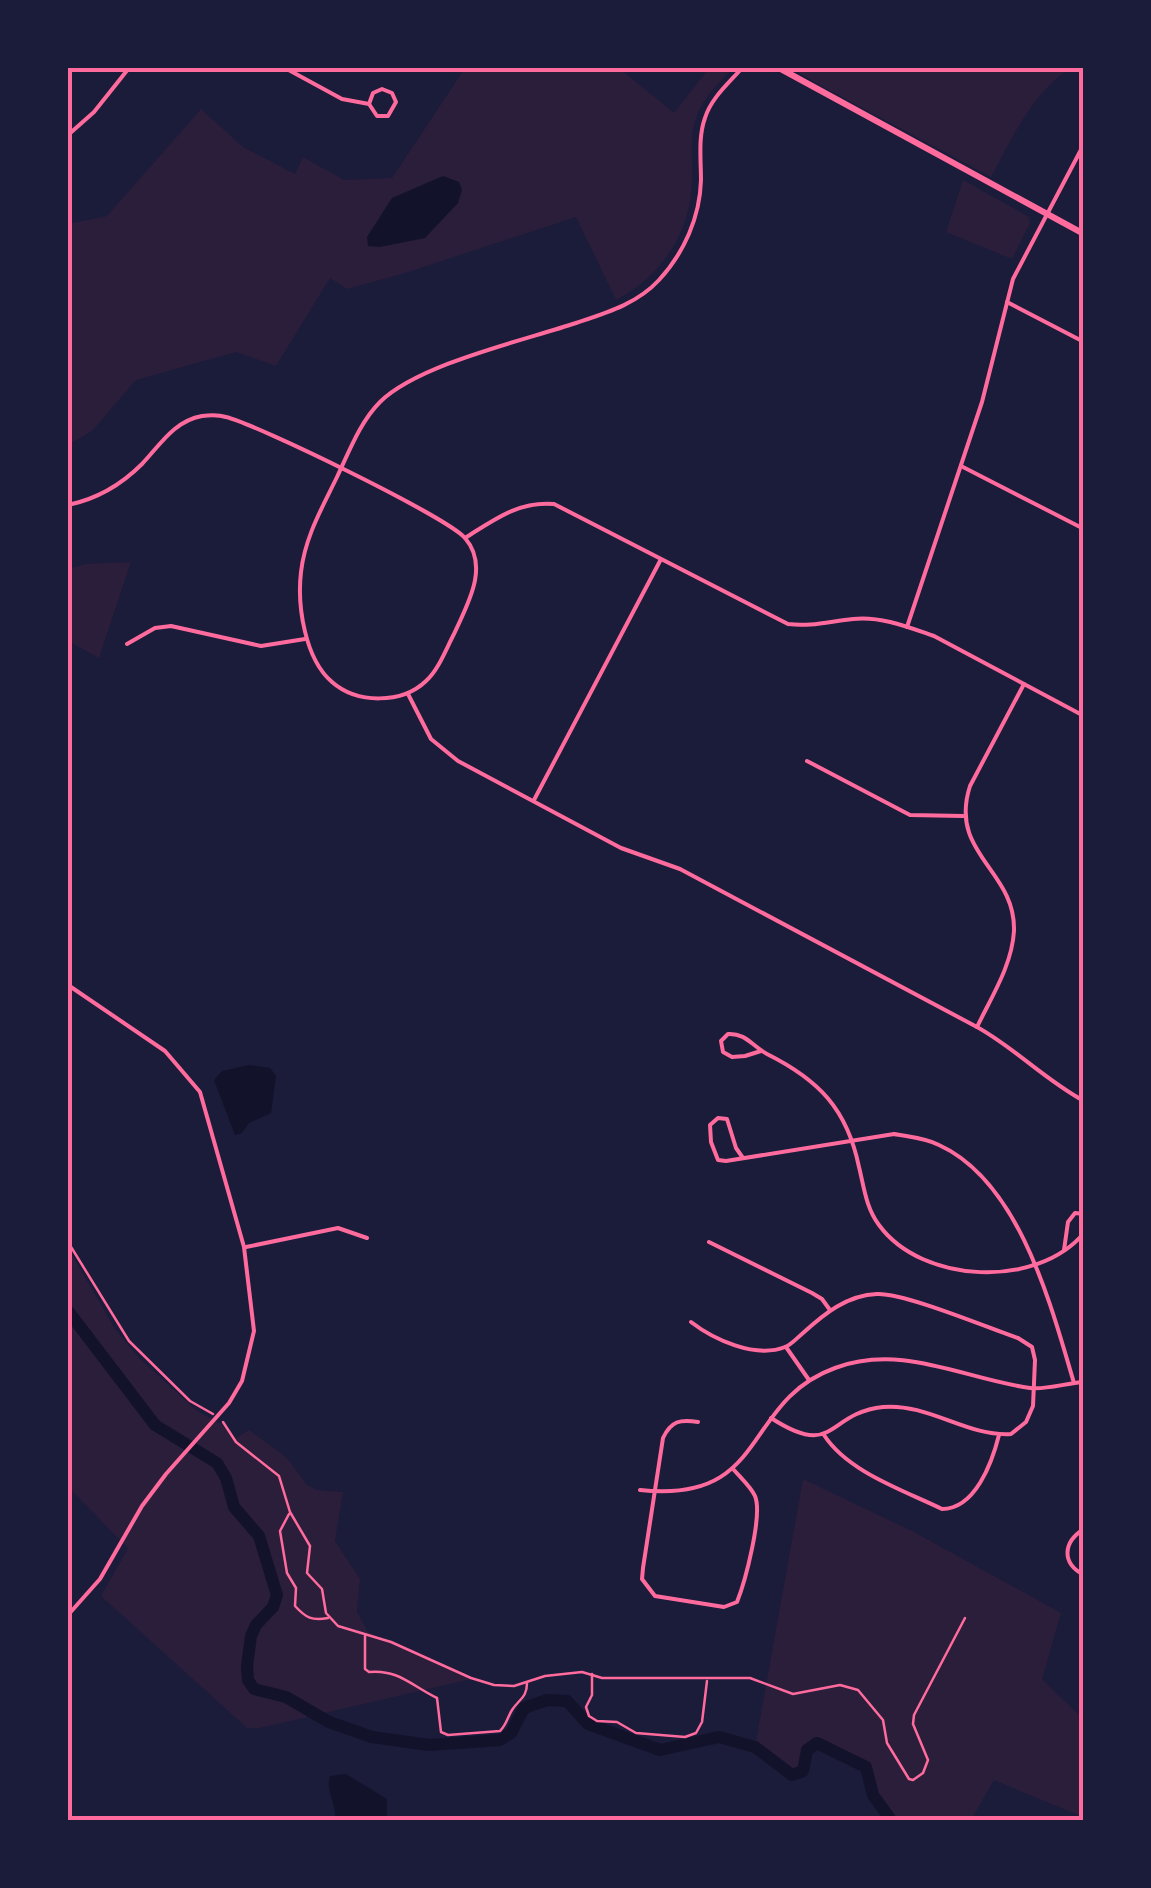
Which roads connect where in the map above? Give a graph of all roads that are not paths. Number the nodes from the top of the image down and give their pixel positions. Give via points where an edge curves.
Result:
1 (129, 68) edge
2 (286, 68) edge
3 (742, 68) edge
4 (779, 68) edge
5 (368, 104) junction
6 (68, 135) edge
7 (1084, 144) edge
8 (1045, 214) junction
9 (1084, 234) edge
10 (1007, 302) junction
11 (1084, 342) edge
12 (961, 466) junction
13 (340, 470) junction
14 (68, 505) edge
15 (1084, 529) edge
16 (465, 538) junction
17 (661, 559) junction
18 (907, 627) junction
19 (307, 638) junction
20 (127, 644) dead end
21 (1024, 684) junction
22 (408, 694) junction
23 (1084, 716) edge
24 (806, 762) dead end
25 (534, 800) junction
26 (963, 816) junction
27 (68, 985) edge
28 (977, 1026) junction
29 (761, 1051) junction
30 (1084, 1101) edge
31 (853, 1140) junction
32 (743, 1158) junction
33 (1084, 1214) edge
34 (1084, 1232) edge
35 (367, 1238) dead end
36 (709, 1242) dead end
37 (244, 1248) junction
38 (1064, 1250) junction
39 (1034, 1262) junction
40 (830, 1310) junction
41 (691, 1322) dead end
42 (786, 1347) junction
43 (809, 1380) junction
44 (1084, 1382) edge
45 (1074, 1383) junction
46 (1034, 1389) junction
47 (771, 1418) junction
48 (698, 1422) dead end
49 (824, 1435) junction
50 (999, 1435) junction
51 (734, 1470) junction
52 (640, 1490) dead end
53 (653, 1491) junction
54 (1084, 1529) edge
55 (1084, 1575) edge
56 (68, 1615) edge

1 - 6 street
2 - 5 street via 342,99
3 - 13 street via 705,117 696,212 687,240 657,283 613,311 399,386 369,416
4 - 8 main road
5 - 5 street via 382,117 396,102 382,90
7 - 8 street
8 - 9 main road
8 - 10 street
10 - 11 street
10 - 12 street
12 - 15 street
12 - 18 street
13 - 14 street via 246,424 203,416 166,435 116,486
13 - 16 street via 430,513
13 - 19 street via 304,550 300,580
16 - 17 street via 509,510 538,502
16 - 22 street via 474,559 472,594 441,660
17 - 18 street via 788,624 868,619
17 - 25 street
18 - 21 street
19 - 20 street via 260,646 170,626
19 - 22 street via 333,684 359,697
21 - 23 street
21 - 26 street via 970,786
22 - 25 street via 442,750
24 - 26 street via 910,814
25 - 28 street
26 - 28 street via 968,836 1007,896 1014,928 1008,964
27 - 37 street via 165,1052 200,1092
28 - 30 street
29 - 29 street via 738,1034 720,1041 722,1052 732,1056
29 - 31 street via 812,1081
31 - 32 street
31 - 39 street via 922,1138 962,1158 1014,1220
31 - 39 street via 875,1220 909,1251 955,1270 989,1274
32 - 32 street via 718,1160 714,1154 710,1126 718,1118 728,1119
33 - 38 street via 1068,1222
34 - 38 street
35 - 37 street via 338,1228
36 - 40 street via 812,1293
37 - 56 street via 254,1332 242,1381 142,1506 100,1579
38 - 39 street
39 - 45 street
40 - 42 street
40 - 46 street via 880,1294 1018,1338 1032,1347
41 - 42 street via 746,1347
42 - 43 street
43 - 46 street via 846,1364 886,1358
43 - 47 street
44 - 45 street
45 - 46 street
46 - 50 street via 1026,1422
47 - 49 street via 804,1436
47 - 51 street
48 - 53 street via 669,1426
49 - 50 street via 859,1414 893,1408
49 - 50 street via 834,1452 942,1509 965,1503
51 - 53 street via 682,1492
51 - 53 street via 755,1494 757,1511 743,1587 737,1602 724,1608 655,1596 646,1587
52 - 53 street
54 - 55 street via 1072,1537 1067,1553 1070,1566

